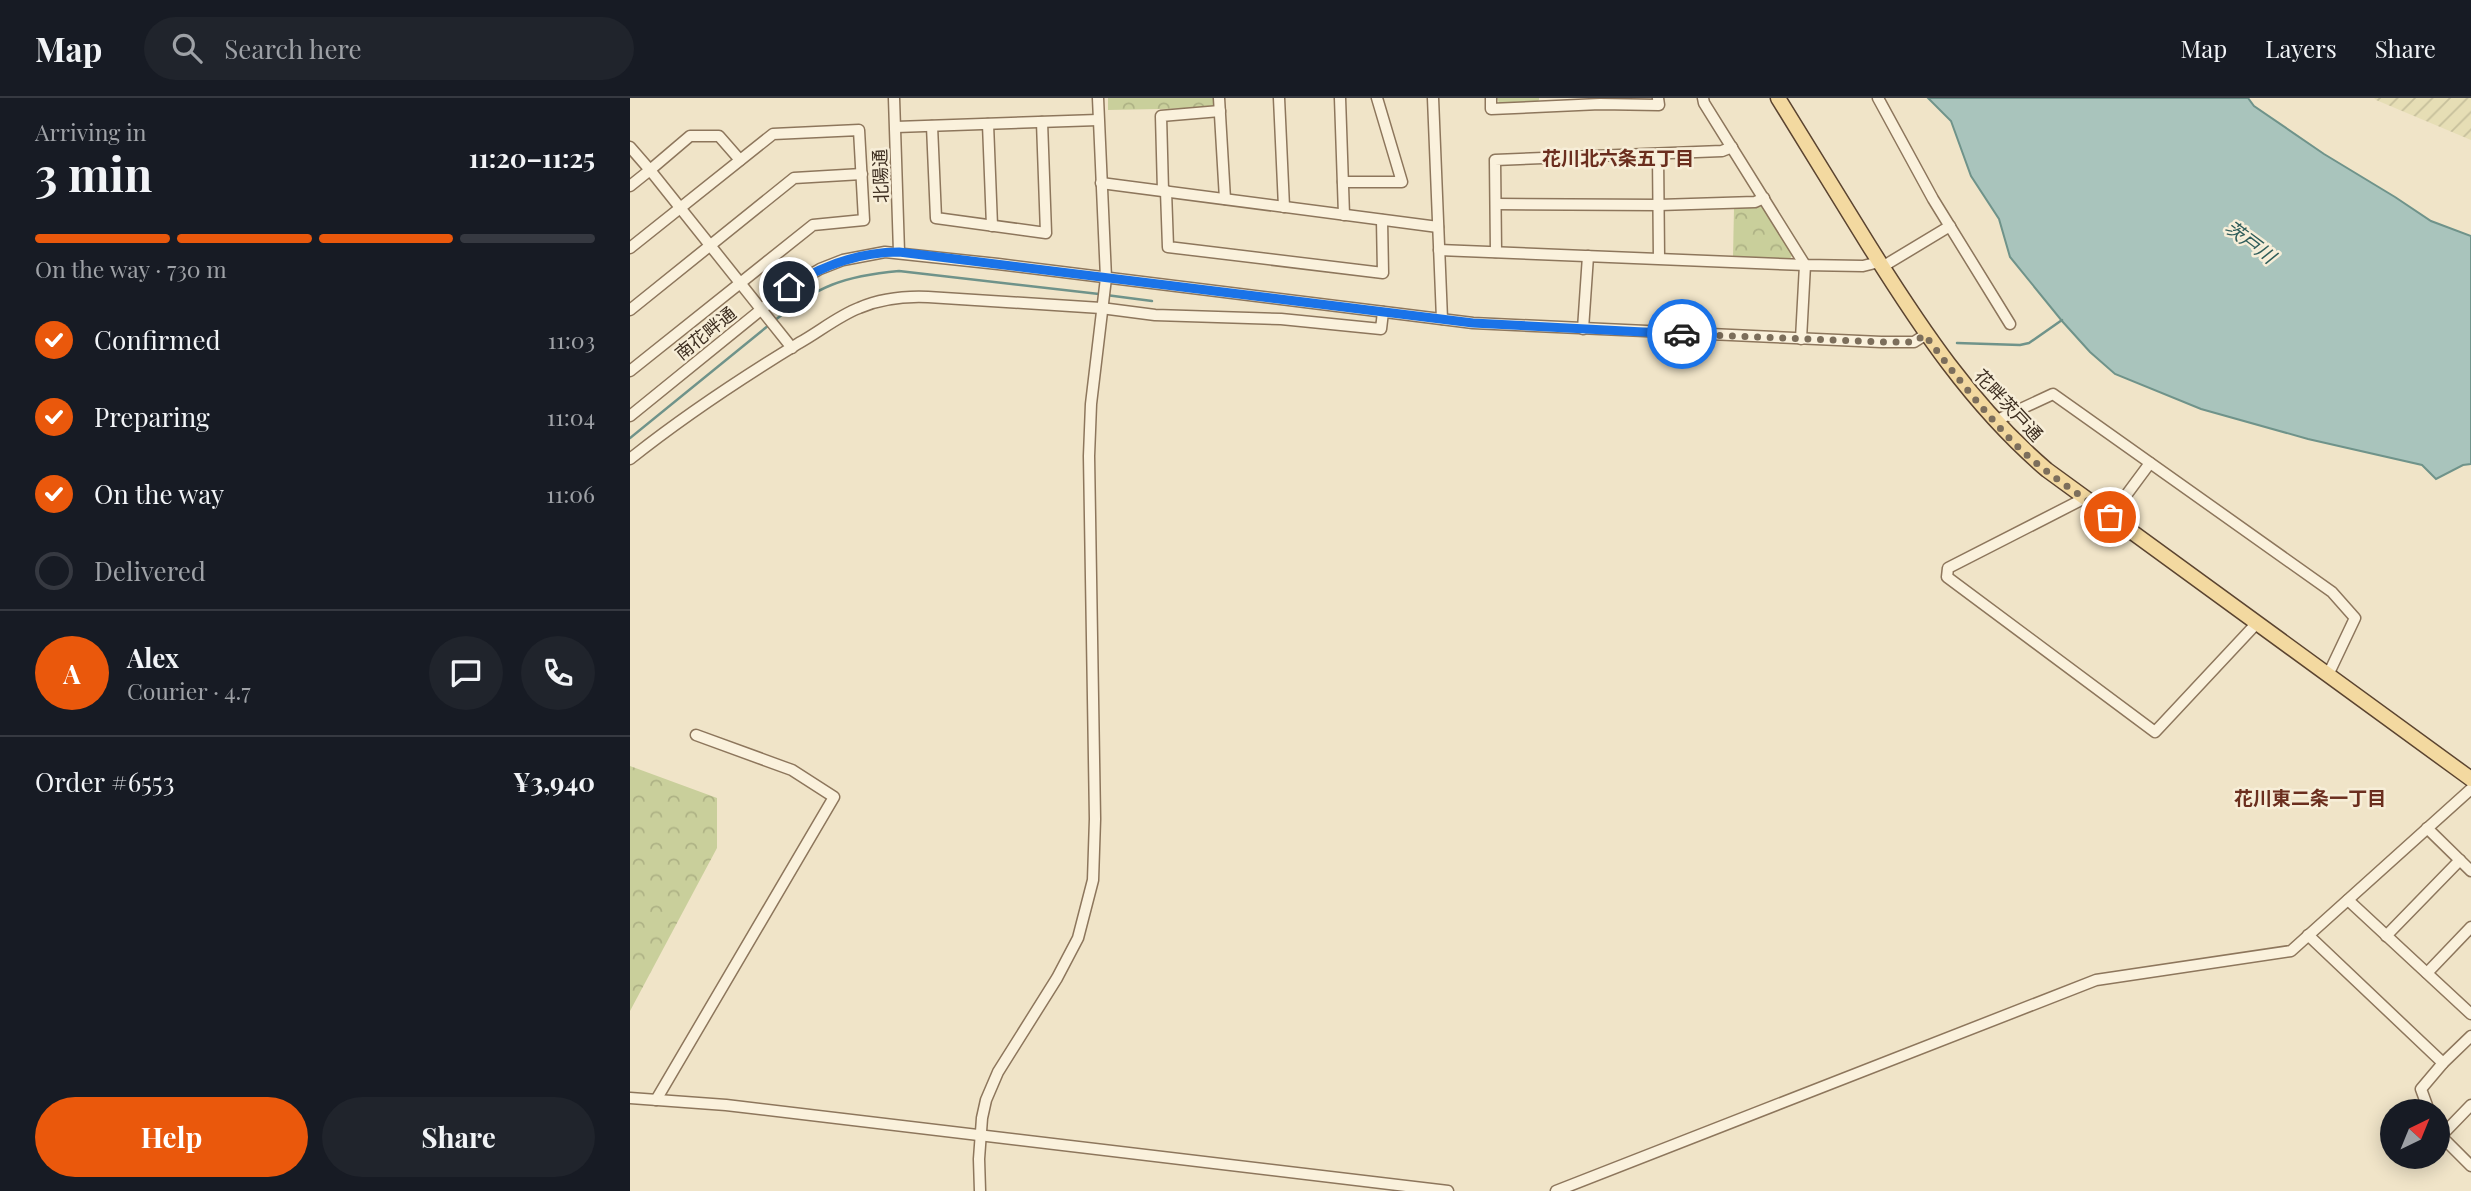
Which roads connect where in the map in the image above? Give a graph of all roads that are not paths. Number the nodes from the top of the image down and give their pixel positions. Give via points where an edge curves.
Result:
1 (894, 98) edge
2 (1097, 98) edge
3 (1219, 98) edge
4 (1279, 98) edge
5 (1340, 98) edge
6 (1377, 98) edge
7 (1433, 98) edge
8 (1491, 98) edge
9 (1658, 98) edge
10 (1703, 98) edge
11 (1778, 98) edge
12 (1878, 98) edge
13 (1600, 101) edge
14 (1545, 102) edge
15 (1220, 111) junction
16 (1098, 120) junction
17 (1042, 122) junction
18 (988, 124) junction
19 (932, 126) junction
20 (896, 127) junction
21 (630, 147) edge
22 (1732, 147) junction
23 (1658, 154) junction
24 (740, 160) junction
25 (650, 170) junction
26 (862, 174) junction
27 (1343, 182) junction
28 (1101, 183) junction
29 (630, 186) edge
30 (1164, 191) junction
31 (1764, 198) junction
32 (1225, 199) junction
33 (1496, 204) junction
34 (1659, 205) junction
35 (1284, 207) junction
36 (680, 208) junction
37 (1344, 215) junction
38 (1381, 220) junction
39 (992, 226) junction
40 (1950, 226) junction
41 (1438, 227) junction
42 (710, 246) junction
43 (630, 248) edge
44 (1439, 250) junction
45 (899, 252) junction
46 (1496, 252) junction
47 (1588, 256) junction
48 (1659, 258) junction
49 (1881, 264) junction
50 (1805, 265) junction
51 (739, 282) junction
52 (1105, 282) junction
53 (1102, 304) junction
54 (630, 310) edge
55 (1383, 312) junction
56 (765, 314) junction
57 (1442, 319) junction
58 (2010, 324) dead end
59 (1583, 329) junction
60 (1925, 335) junction
61 (1801, 339) junction
62 (792, 348) junction
63 (630, 371) edge
64 (630, 416) edge
65 (1995, 421) junction
66 (630, 459) edge
67 (2151, 463) junction
68 (2085, 498) junction
69 (2110, 517) junction
70 (2256, 624) junction
71 (2328, 675) junction
72 (696, 735) dead end
73 (2471, 779) edge
74 (2471, 789) edge
75 (2427, 828) junction
76 (2460, 860) junction
77 (2471, 871) edge
78 (2348, 900) junction
79 (2471, 927) edge
80 (2308, 936) junction
81 (2386, 936) junction
82 (2427, 973) junction
83 (2471, 1014) edge
84 (2471, 1036) edge
85 (2443, 1063) junction
86 (630, 1098) edge
87 (2425, 1099) edge
88 (656, 1100) junction
89 (2471, 1105) edge
90 (2450, 1124) edge
91 (981, 1137) junction
92 (2450, 1144) edge
93 (2471, 1166) edge
94 (980, 1191) edge
95 (1448, 1191) edge
96 (1556, 1191) edge

1 - 20 street, 北陽通
2 - 16 street
3 - 15 street
4 - 35 street
5 - 27 street
6 - 27 street via 1402,182
7 - 41 street
8 - 14 street via 1491,109
9 - 13 street via 1659,105
10 - 22 street
11 - 49 main road, 花畔茨戸通
12 - 40 street
13 - 14 street
15 - 30 street via 1161,116
15 - 32 street
16 - 17 street
16 - 28 street
17 - 18 street
17 - 39 street via 1046,233
18 - 19 street
18 - 39 street
19 - 20 street
19 - 39 street via 936,218
20 - 45 street, 北陽通
21 - 25 street
22 - 23 street
22 - 31 street
23 - 33 street via 1495,160
23 - 34 street
24 - 25 street via 719,136 690,136
24 - 26 street via 772,134 859,130
24 - 36 street
25 - 29 street
25 - 36 street
26 - 42 street via 794,178
26 - 51 street via 864,220 813,225
27 - 37 street
28 - 30 street
28 - 52 street
30 - 32 street
30 - 38 street via 1168,247 1383,273
31 - 34 street
31 - 50 street
32 - 35 street
33 - 34 street
33 - 46 street
34 - 48 street
35 - 37 street
36 - 42 street
36 - 43 street
37 - 38 street
38 - 41 street
40 - 49 street
40 - 58 street
41 - 44 street
42 - 51 street
42 - 54 street
44 - 46 street
44 - 57 street
45 - 52 street, 南花畔通
45 - 56 street, 南花畔通 via 866,254 820,269 789,287
46 - 47 street
47 - 48 street
47 - 59 street
48 - 50 street
49 - 50 street
49 - 60 main road, 花畔茨戸通
50 - 61 street
51 - 56 street
51 - 63 street
52 - 53 street
52 - 55 street, 南花畔通
53 - 55 street via 1155,315 1281,319 1381,329
53 - 62 street via 906,296 858,308
53 - 91 street via 1089,456 1093,880 1078,938 998,1072 986,1100
55 - 57 street, 南花畔通
56 - 62 street
56 - 64 street, 南花畔通
57 - 59 street, 南花畔通
59 - 61 street, 南花畔通
60 - 61 street, 南花畔通 via 1914,342
60 - 65 main road, 花畔茨戸通
62 - 66 street via 681,419
65 - 67 street via 2053,394
65 - 68 main road, 花畔茨戸通 via 2012,441
67 - 69 street
67 - 71 street via 2332,592 2355,618
68 - 69 main road, 花畔茨戸通
68 - 70 street via 1948,568 1947,577 2155,732
69 - 70 main road, 花畔茨戸通
70 - 71 main road, 花畔茨戸通
71 - 73 main road, 花畔茨戸通
72 - 88 street via 792,770 834,797
74 - 75 street
75 - 76 street
75 - 78 street
76 - 77 street
76 - 81 street
78 - 80 street
78 - 81 street
79 - 82 street
80 - 85 street
80 - 96 street via 2291,951 2096,979
81 - 82 street
82 - 83 street
84 - 85 street
85 - 87 street via 2421,1089
86 - 88 street
88 - 91 street
89 - 90 street
91 - 94 street
91 - 95 street
92 - 93 street

